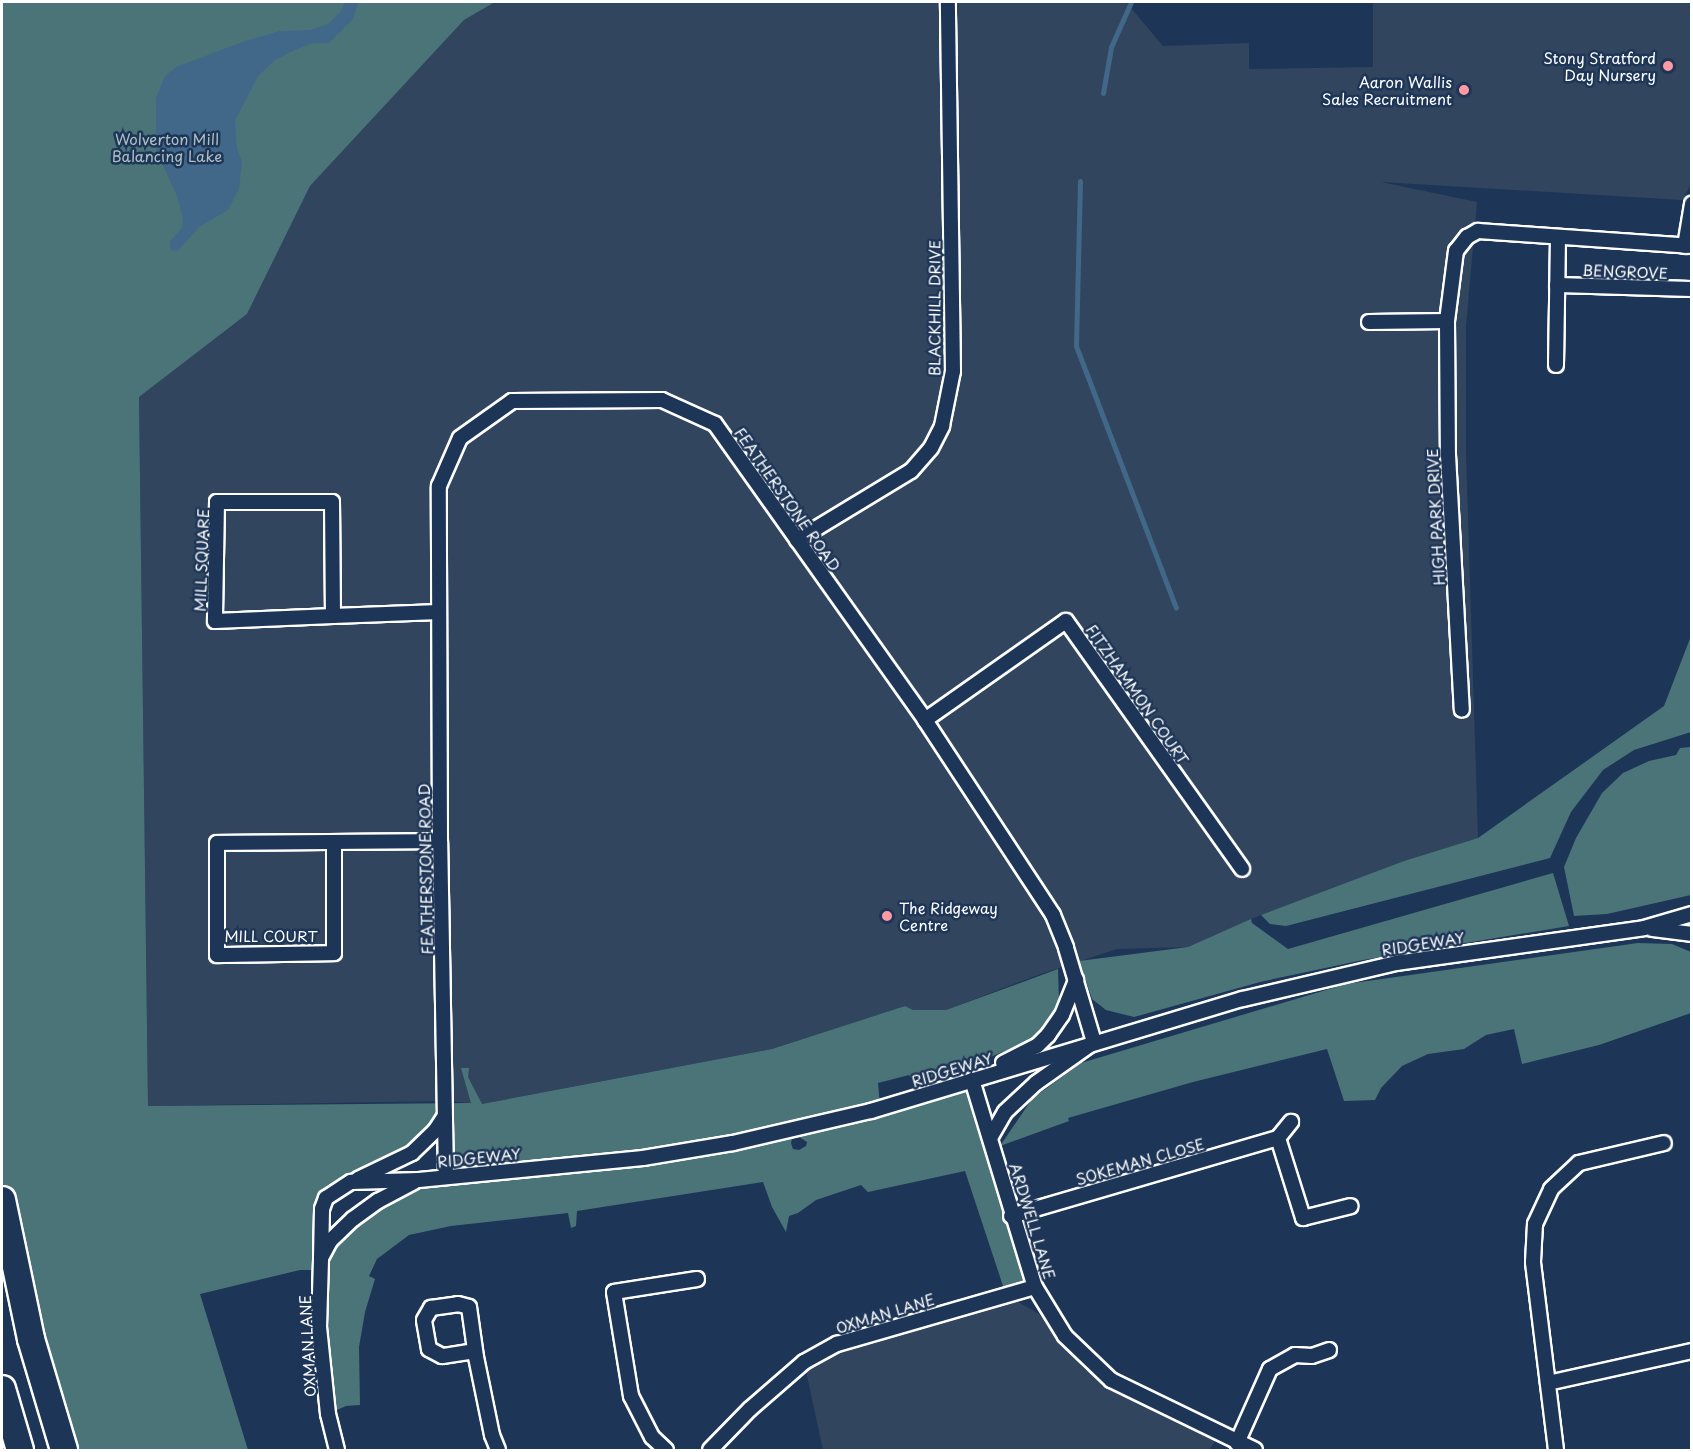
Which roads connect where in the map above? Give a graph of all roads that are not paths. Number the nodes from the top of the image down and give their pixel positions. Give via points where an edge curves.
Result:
1 (948, 2) edge
2 (1692, 204) edge
3 (1558, 237) junction
4 (1688, 246) edge
5 (1557, 285) junction
6 (1692, 289) edge
7 (1446, 321) junction
8 (1369, 322) dead end
9 (1556, 365) dead end
10 (797, 540) junction
11 (439, 612) junction
12 (333, 616) junction
13 (1462, 710) dead end
14 (925, 720) junction
15 (440, 841) junction
16 (334, 842) junction
17 (1242, 869) dead end
18 (1692, 914) edge
19 (1644, 928) junction
20 (1692, 934) edge
21 (1076, 980) junction
22 (1094, 1042) junction
23 (972, 1080) junction
24 (444, 1117) junction
25 (1291, 1122) dead end
26 (990, 1138) junction
27 (1278, 1138) junction
28 (1664, 1143) dead end
29 (446, 1177) junction
30 (419, 1180) junction
31 (351, 1182) junction
32 (2, 1200) edge
33 (1351, 1206) dead end
34 (1011, 1216) junction
35 (321, 1258) junction
36 (697, 1279) dead end
37 (1035, 1287) junction
38 (1329, 1350) dead end
39 (1692, 1351) edge
40 (475, 1352) junction
41 (1548, 1383) junction
42 (2, 1389) edge
43 (1237, 1443) junction
44 (20, 1450) edge
45 (64, 1450) edge
46 (337, 1450) edge
47 (498, 1450) edge
48 (666, 1450) edge
49 (710, 1450) edge
50 (1255, 1450) edge
51 (1556, 1450) edge

1 - 10 street, BLACKHILL DRIVE via 952,371 942,426 931,448 911,471
2 - 4 street
3 - 4 street, HIGH PARK DRIVE
3 - 5 street
3 - 7 street, HIGH PARK DRIVE via 1478,231 1467,237 1456,251
5 - 6 street, BENGROVE
5 - 9 street
7 - 8 street
7 - 13 street, HIGH PARK DRIVE via 1448,455
10 - 11 street, FEATHERSTONE ROAD via 715,424 662,400 512,401 460,438 439,486
10 - 14 street, FEATHERSTONE ROAD
11 - 12 street, MILL SQUARE
11 - 15 street, FEATHERSTONE ROAD
12 - 12 street, MILL SQUARE via 215,621 217,502 332,501
14 - 17 street, FITZHAMMON COURT via 1066,621
14 - 21 street, FEATHERSTONE ROAD via 1053,915
15 - 16 street, MILL COURT
15 - 24 street, FEATHERSTONE ROAD
16 - 16 street, MILL COURT via 217,843 217,955 334,952
18 - 19 street, RIDGEWAY
19 - 20 street, RIDGEWAY
19 - 22 street, RIDGEWAY via 1396,963 1243,999
21 - 22 street, FEATHERSTONE ROAD
21 - 23 street via 1062,1015 1037,1046
22 - 23 street, RIDGEWAY
22 - 26 street via 1028,1090 1005,1112
23 - 26 street, ARDWELL LANE
23 - 29 street, RIDGEWAY via 871,1111 733,1143 643,1158
24 - 29 street, FEATHERSTONE ROAD
24 - 31 street via 412,1153
25 - 27 street
26 - 34 street, ARDWELL LANE
27 - 33 street via 1303,1218
27 - 34 street, SOKEMAN CLOSE
28 - 41 street via 1579,1163 1551,1189 1535,1224 1533,1262
29 - 30 street, RIDGEWAY
30 - 31 street, RIDGEWAY
30 - 35 street via 352,1219 330,1241
31 - 35 street via 327,1198 322,1209
32 - 45 highway via 31,1339
34 - 37 street, ARDWELL LANE
35 - 46 street, OXMAN LANE via 319,1327 328,1414
36 - 48 street via 614,1292 631,1396 652,1437
37 - 43 street, ARDWELL LANE via 1065,1336 1111,1380
37 - 49 street, OXMAN LANE via 837,1344 804,1362
38 - 43 street via 1312,1356 1294,1355 1270,1369
39 - 41 street
40 - 40 street via 468,1307 458,1304 431,1308 424,1320 429,1349 442,1356
40 - 47 street
41 - 51 street
42 - 44 highway
43 - 50 street, ARDWELL LANE

